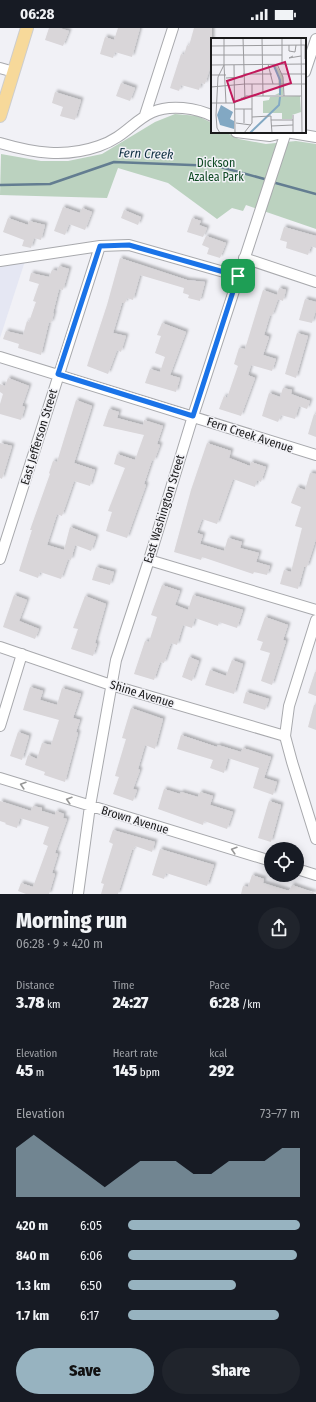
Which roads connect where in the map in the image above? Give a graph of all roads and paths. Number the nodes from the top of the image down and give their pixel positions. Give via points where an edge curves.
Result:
1 (27, 28) edge
2 (173, 28) edge
3 (316, 39) edge
4 (0, 68) edge
5 (306, 69) edge
6 (14, 72) junction
7 (145, 115) junction
8 (0, 116) edge
9 (211, 116) edge
10 (244, 133) edge
11 (282, 133) edge
12 (286, 133) edge
13 (292, 133) edge
14 (316, 137) edge
15 (0, 143) edge
16 (100, 246) junction
17 (244, 258) junction
18 (0, 261) edge
19 (238, 276) junction
20 (316, 282) edge
21 (0, 357) edge
22 (58, 374) junction
23 (193, 416) junction
24 (316, 456) edge
25 (0, 559) edge
26 (149, 560) junction
27 (316, 610) edge
28 (316, 620) edge
29 (0, 647) edge
30 (22, 654) junction
31 (111, 685) junction
32 (0, 726) edge
33 (285, 736) junction
34 (0, 778) edge
35 (90, 806) junction
36 (316, 838) edge
37 (264, 859) edge
38 (304, 871) edge
39 (316, 875) edge
40 (78, 894) edge

1 - 6 main road
2 - 7 street
3 - 5 street
4 - 6 street
6 - 8 main road
7 - 9 street via 156,109 171,107 190,109
7 - 15 street via 119,136 100,146 65,154 38,152
10 - 11 street via 270,136
12 - 17 street, East Washington Street
13 - 14 street
16 - 18 street
16 - 19 street via 129,245
16 - 22 street, East Jefferson Street
17 - 19 street, East Washington Street
17 - 20 street
19 - 23 street, East Washington Street
21 - 22 street, Fern Creek Avenue
22 - 23 street, Fern Creek Avenue
22 - 25 street, East Jefferson Street
23 - 24 street, Fern Creek Avenue
23 - 26 street, East Washington Street
26 - 27 street
26 - 31 street, East Washington Street via 122,638
28 - 33 street via 289,706
29 - 30 street, Shine Avenue
30 - 31 street, Shine Avenue
30 - 32 street
31 - 33 street, Shine Avenue
31 - 35 street, East Washington Street
33 - 36 street
35 -> 34 street, Brown Avenue
37 -> 35 street, Brown Avenue
35 - 40 street, East Washington Street
38 - 39 street

